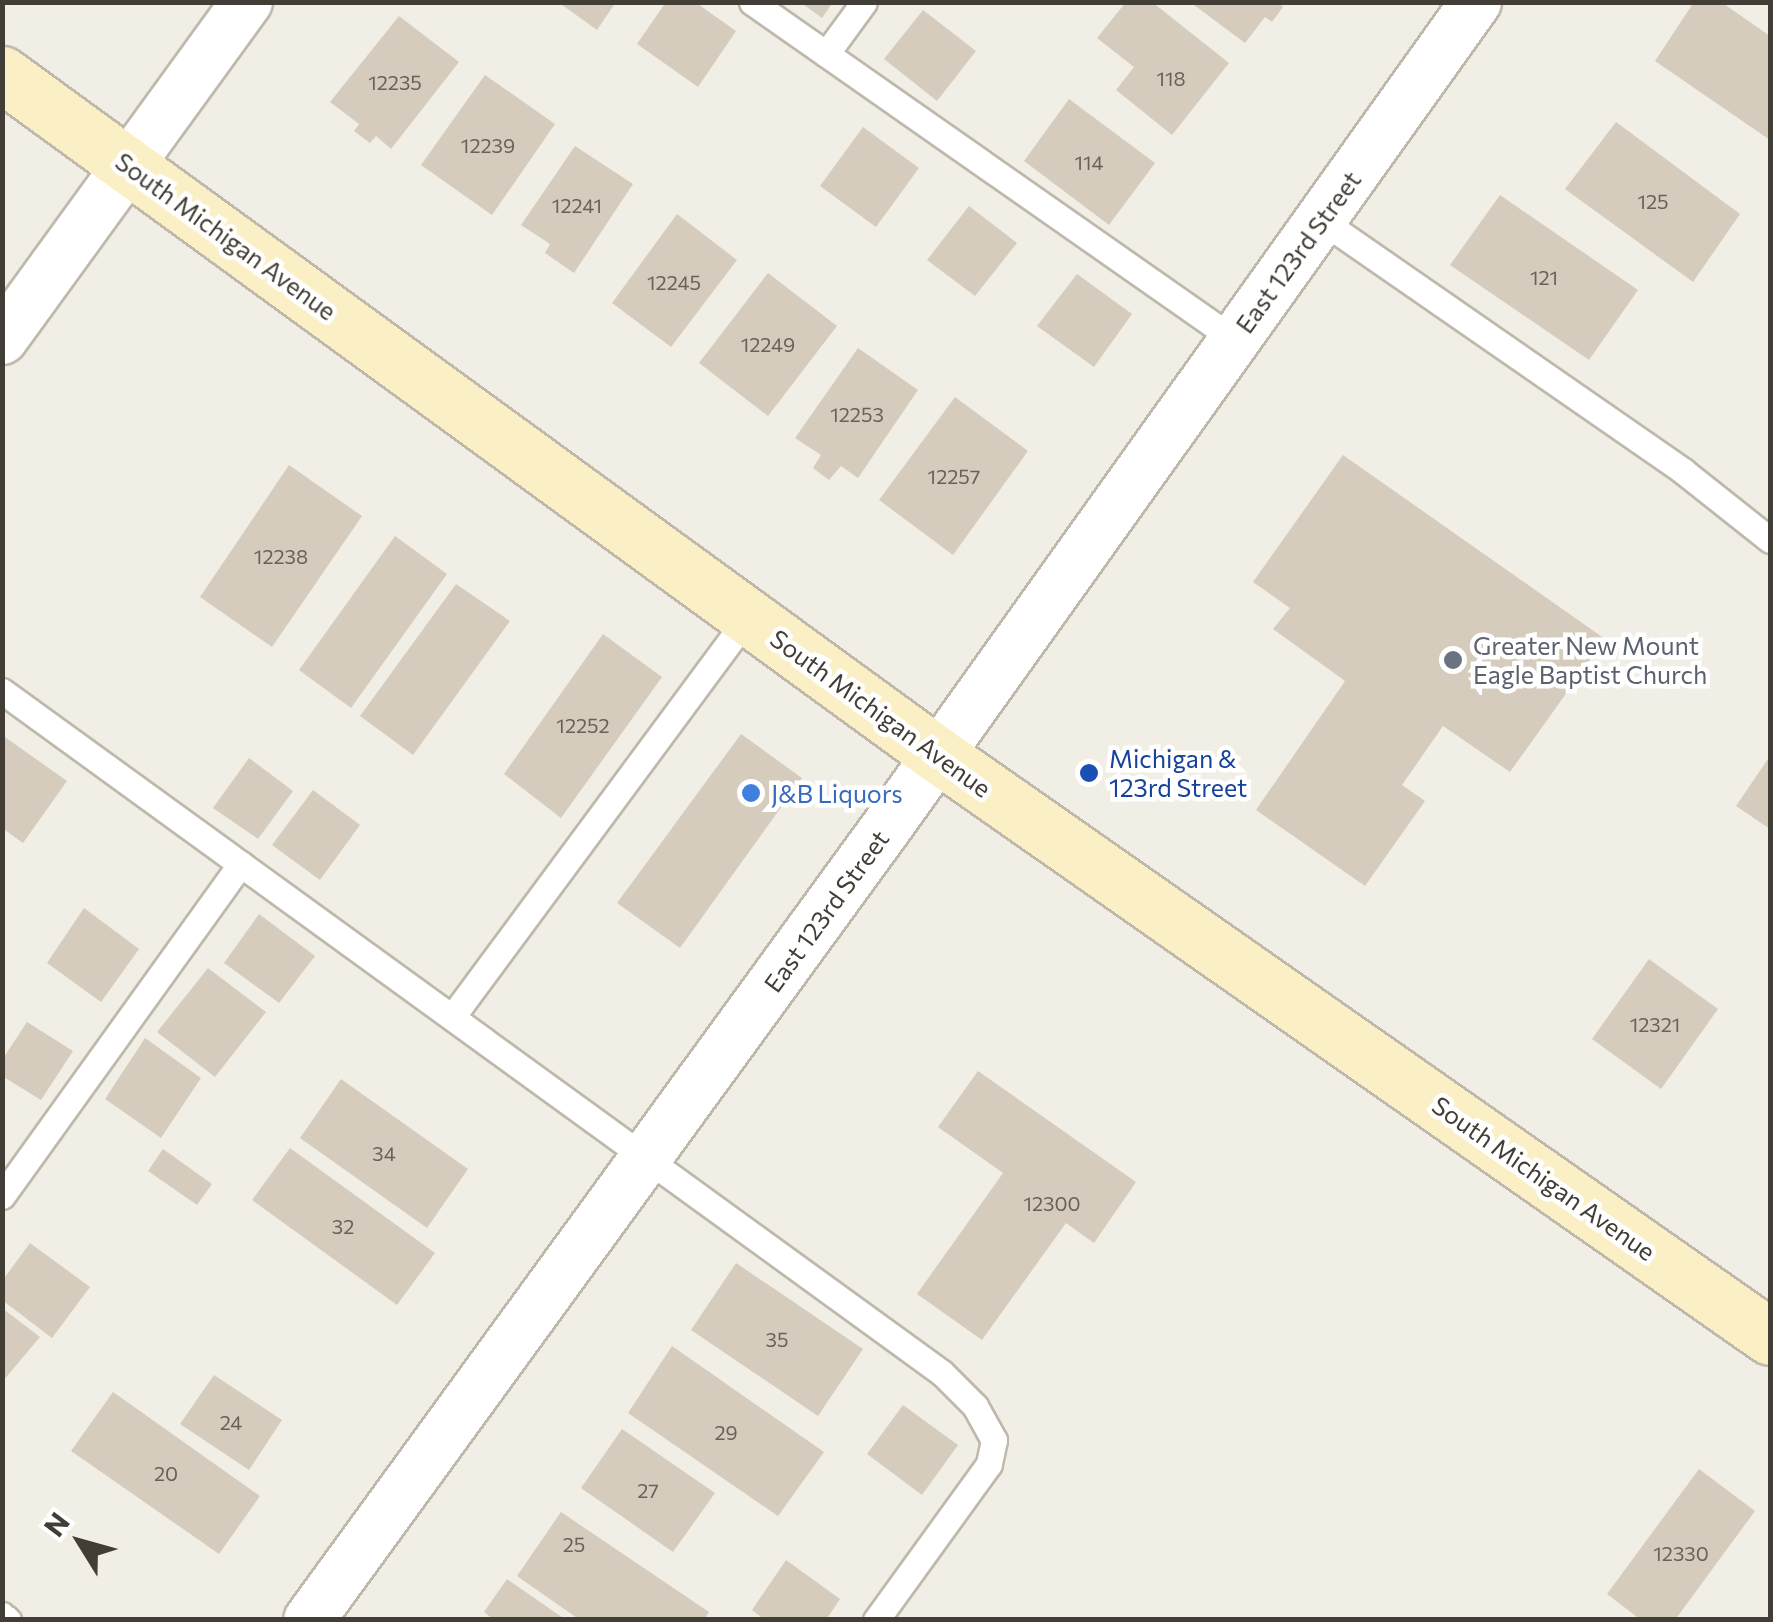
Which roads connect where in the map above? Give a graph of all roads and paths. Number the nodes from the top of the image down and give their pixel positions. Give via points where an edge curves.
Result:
1 (246, 2) edge
2 (752, 2) edge
3 (864, 2) edge
4 (1476, 2) edge
5 (826, 54) junction
6 (2, 74) edge
7 (128, 165) junction
8 (1321, 220) junction
9 (2, 340) edge
10 (1234, 340) junction
11 (1770, 540) edge
12 (748, 617) junction
13 (2, 691) edge
14 (938, 755) junction
15 (241, 864) junction
16 (452, 1018) junction
17 (646, 1158) junction
18 (2, 1196) edge
19 (1770, 1337) edge
20 (310, 1620) edge
21 (876, 1620) edge

1 - 7 street
2 - 5 lane
3 - 5 lane
4 - 8 street, East 123rd Street
5 - 10 lane
6 - 7 main road, South Michigan Avenue
7 - 9 street
7 - 12 main road, South Michigan Avenue
8 - 10 street, East 123rd Street
8 - 11 lane via 1683,471
10 - 14 street, East 123rd Street
12 - 14 main road, South Michigan Avenue
12 - 16 lane
13 - 15 lane
14 - 17 street, East 123rd Street
14 - 19 main road, South Michigan Avenue
15 - 16 lane
15 - 18 lane
16 - 17 lane
17 - 20 street, East 123rd Street
17 - 21 lane via 942,1373 974,1406 994,1440 988,1464

